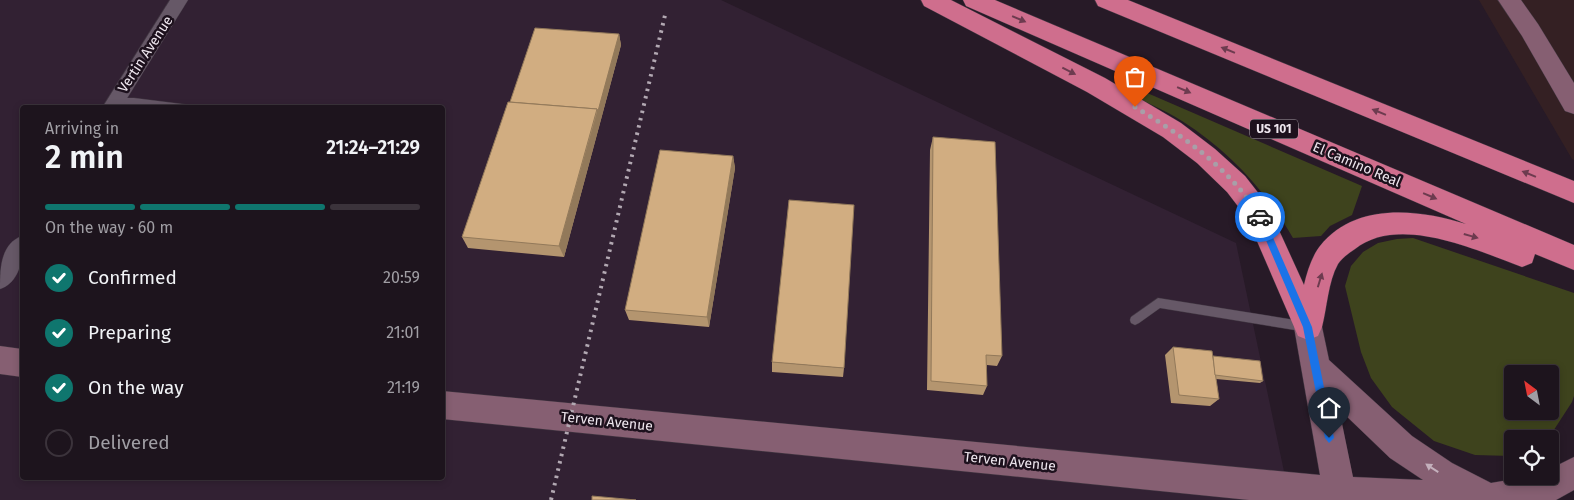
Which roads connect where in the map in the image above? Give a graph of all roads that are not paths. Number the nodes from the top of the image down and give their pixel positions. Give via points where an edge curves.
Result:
1 (180, 0) edge
2 (932, 0) edge
3 (974, 0) edge
4 (1106, 0) edge
5 (1509, 0) edge
6 (1573, 103) edge
7 (113, 104) edge
8 (166, 105) edge
9 (1574, 192) edge
10 (20, 248) edge
11 (1574, 258) edge
12 (1574, 274) edge
13 (0, 280) edge
14 (1135, 320) dead end
15 (1308, 327) junction
16 (0, 360) edge
17 (20, 363) edge
18 (1315, 366) junction
19 (445, 405) edge
20 (1574, 473) edge
21 (1341, 497) edge
22 (1490, 499) edge

1 - 7 street, Vertin Avenue
2 -> 15 highway via 1104,90 1172,130 1206,156 1236,184 1258,212
3 -> 11 highway, El Camino Real / US 101
9 -> 4 highway
5 - 6 street
7 - 8 lane via 134,101
10 - 13 street
15 -> 12 highway via 1328,257 1346,238 1372,226 1406,224 1442,228 1479,238
14 - 15 lane via 1158,303
15 - 18 street
16 - 17 street
18 - 21 street
22 -> 18 street via 1441,474 1401,447
19 - 21 street, Terven Avenue
20 - 22 street, Terven Avenue via 1540,491
21 - 22 street, Terven Avenue

